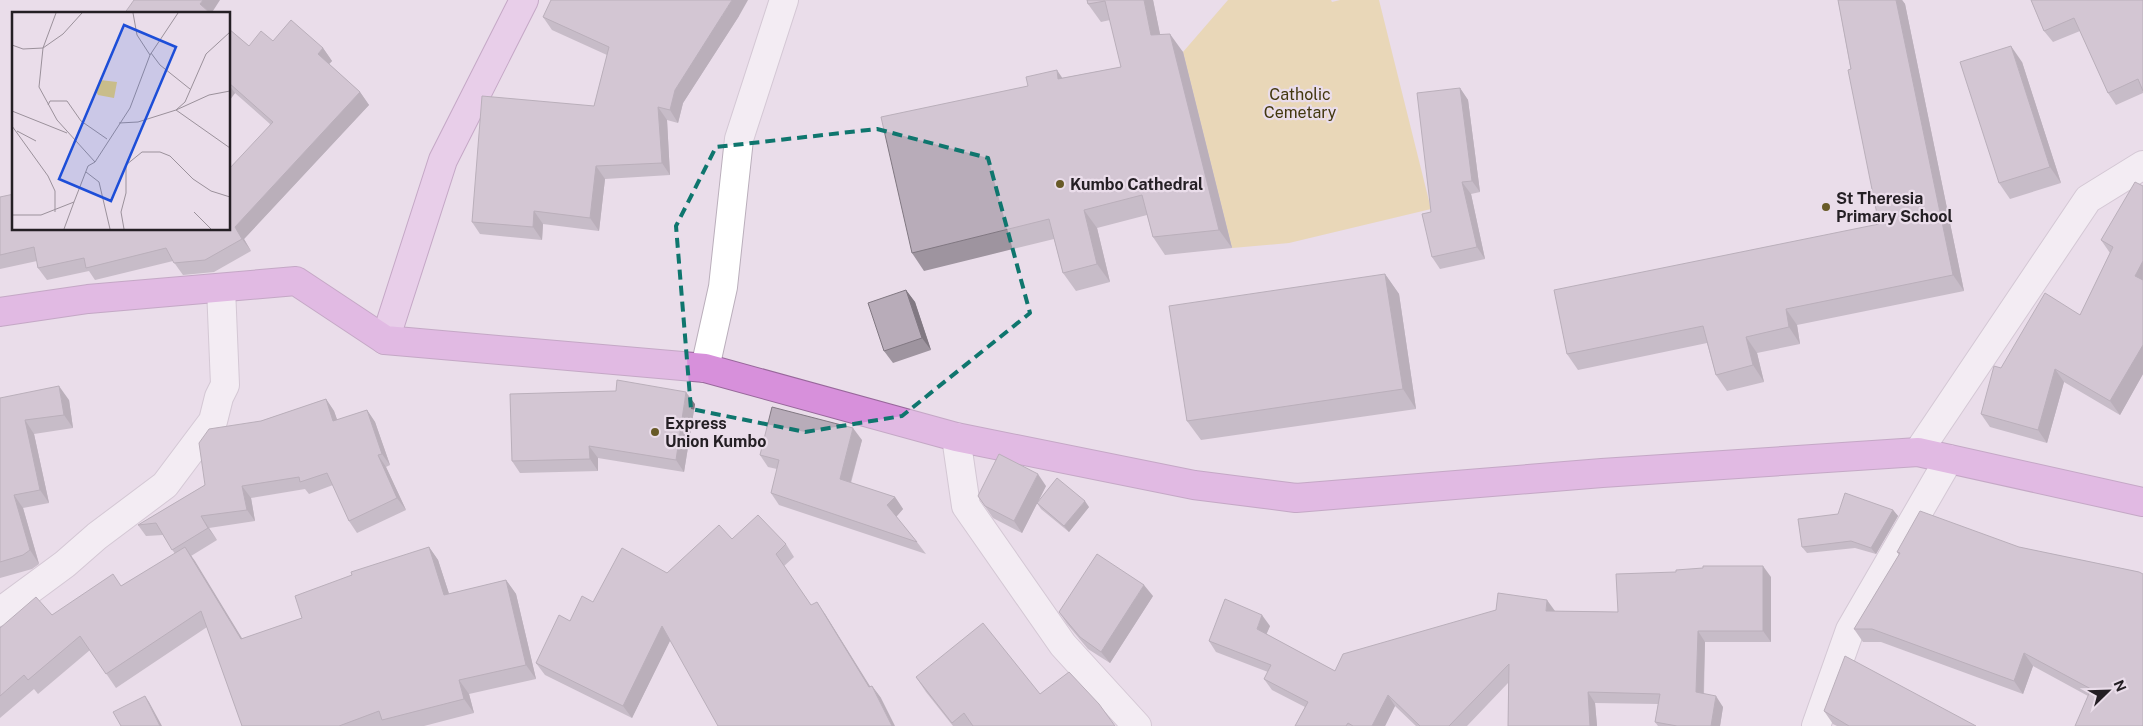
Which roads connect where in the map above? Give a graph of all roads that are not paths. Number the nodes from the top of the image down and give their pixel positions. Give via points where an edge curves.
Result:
1 (524, 0) edge
2 (784, 0) edge
3 (2143, 166) edge
4 (220, 288) junction
5 (0, 312) edge
6 (386, 340) junction
7 (705, 368) junction
8 (956, 437) junction
9 (1918, 452) junction
10 (1949, 459) junction
11 (2143, 502) edge
12 (0, 612) edge
13 (1137, 726) edge
14 (1816, 726) edge

1 - 6 main road via 443,160
2 - 7 street via 739,139 723,286
3 - 9 street via 2088,199
4 - 5 highway via 88,299
4 - 6 highway via 296,281
4 - 12 street via 225,385 213,422 165,485
6 - 7 highway
7 - 8 highway
8 - 9 highway via 1194,484 1296,498 1602,472
8 - 13 street via 966,506 1063,645
9 - 10 highway
10 - 11 highway
10 - 14 street via 1850,630

